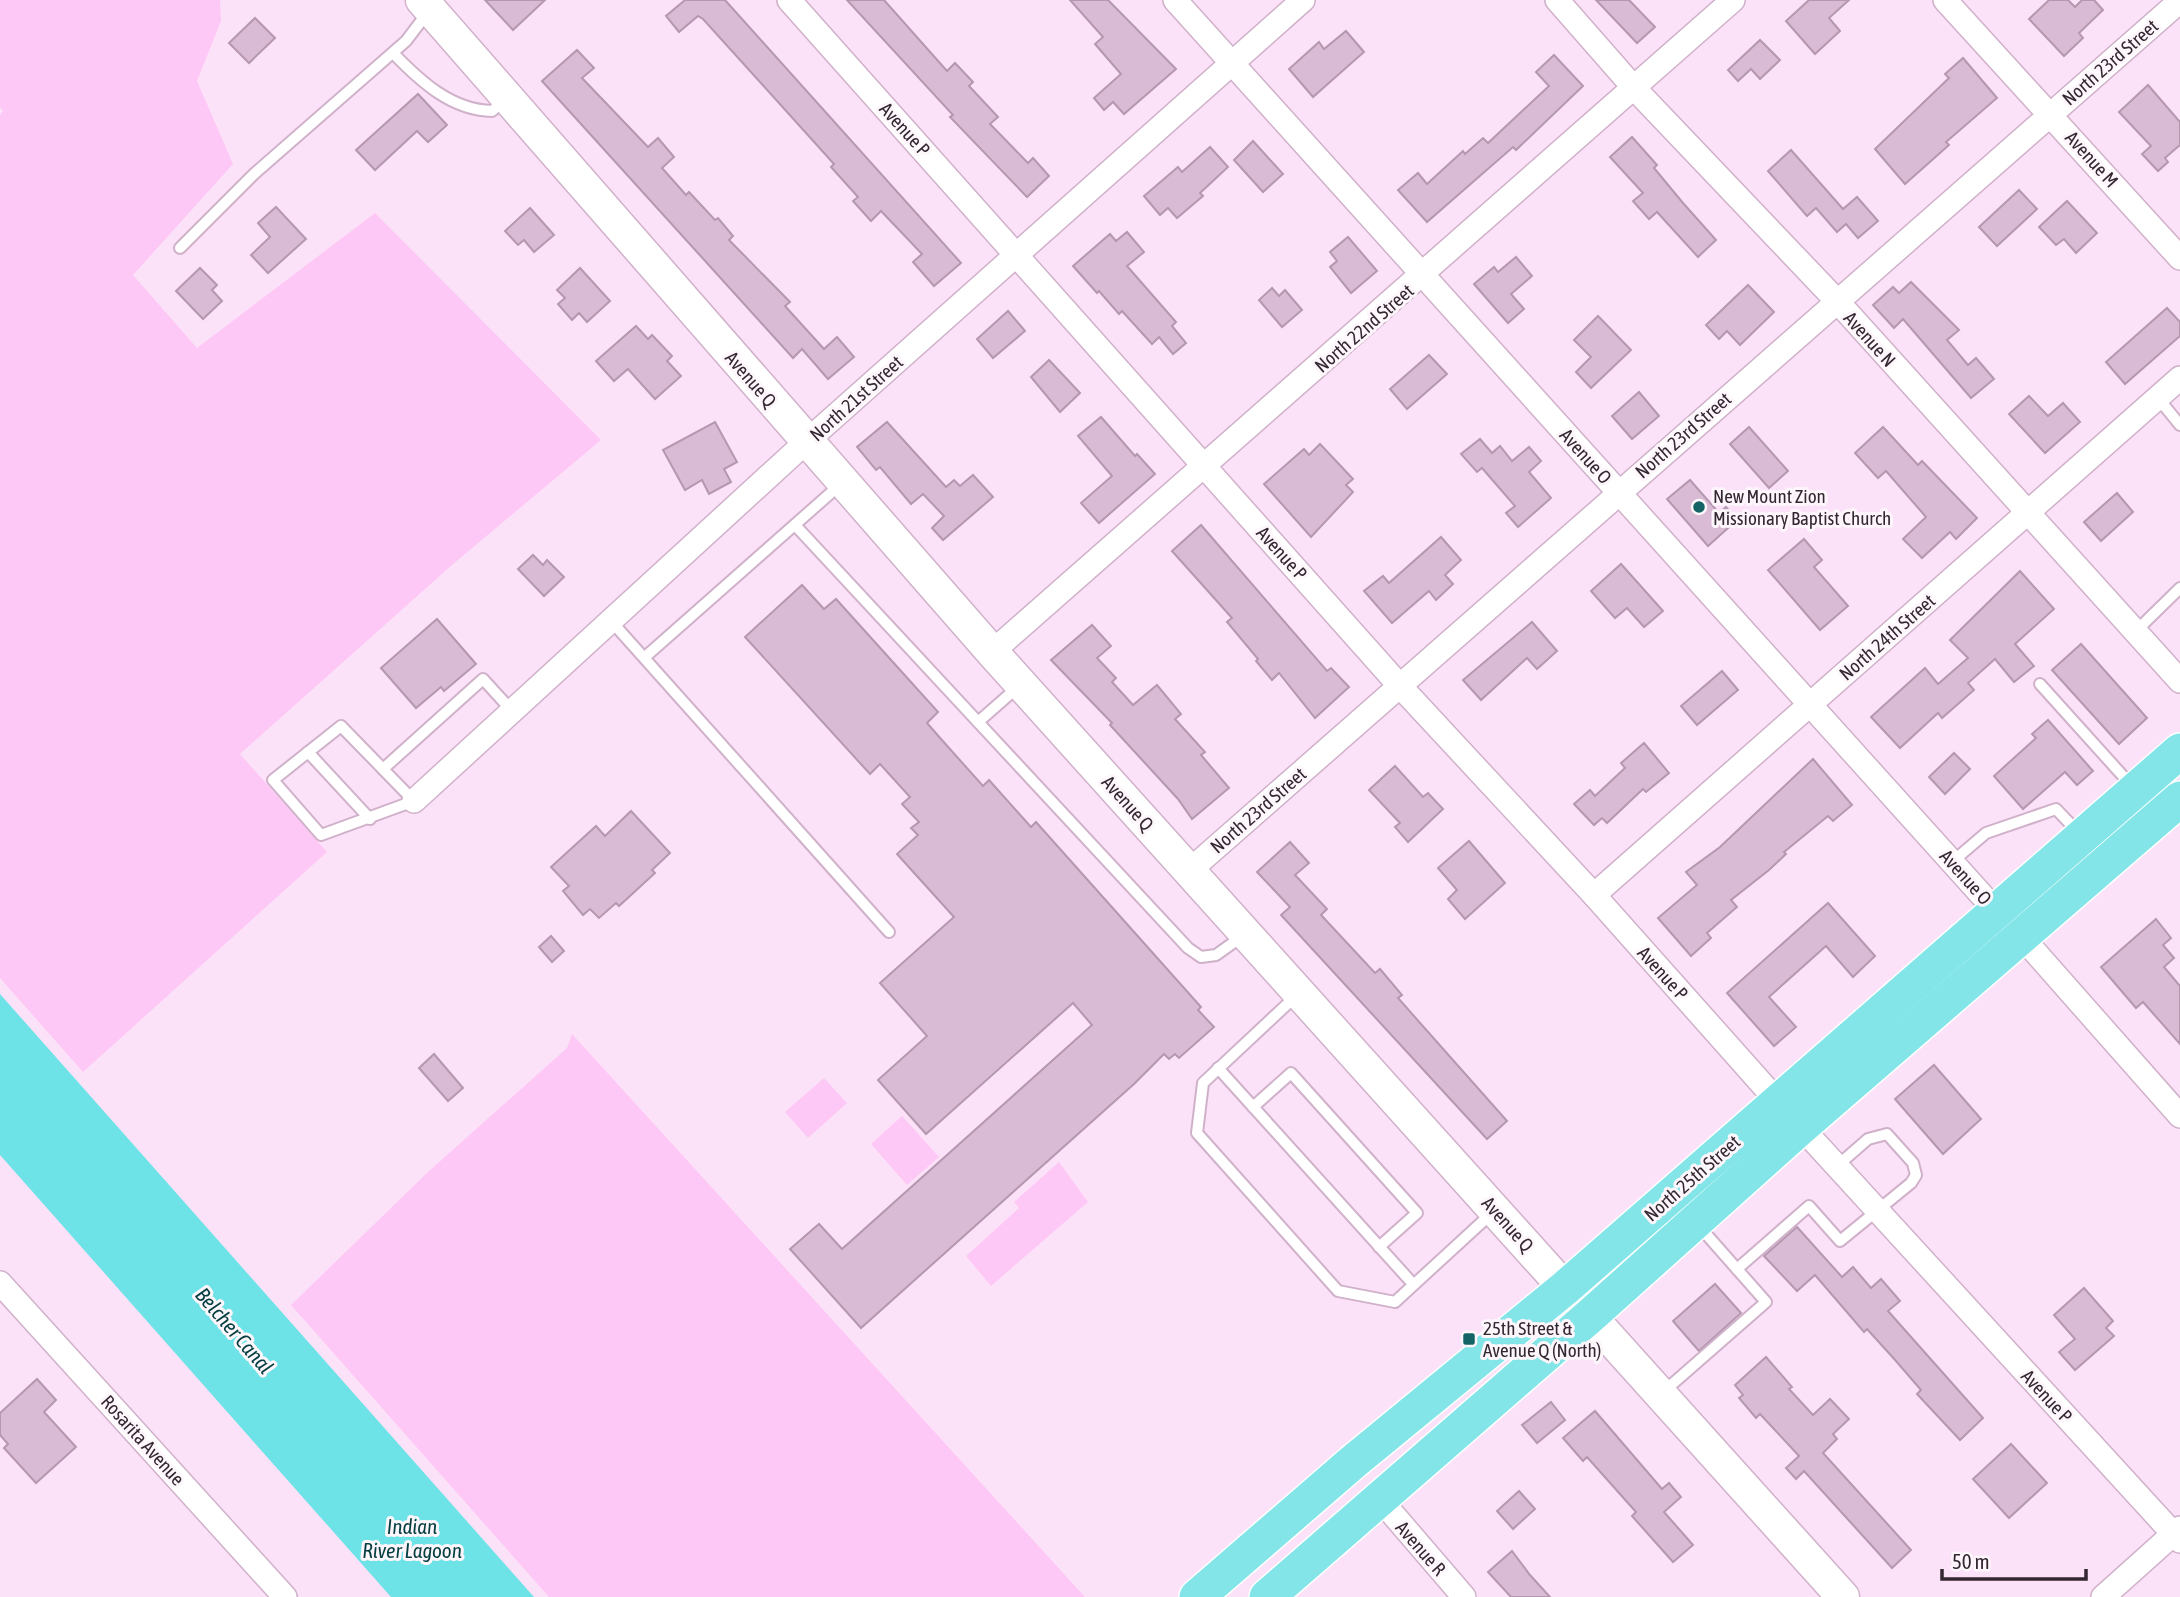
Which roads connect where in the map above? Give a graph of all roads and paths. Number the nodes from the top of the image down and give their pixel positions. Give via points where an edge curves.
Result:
1 (789, 0) edge
2 (1175, 0) edge
3 (1303, 0) edge
4 (1557, 0) edge
5 (1733, 0) edge
6 (1945, 0) edge
7 (2180, 1) edge
8 (431, 3) edge
9 (393, 53) junction
10 (1232, 64) junction
11 (1635, 89) junction
12 (506, 99) junction
13 (2051, 114) junction
14 (180, 248) dead end
15 (1017, 253) junction
16 (2180, 258) edge
17 (1423, 275) junction
18 (1836, 302) junction
19 (2180, 378) edge
20 (2158, 398) junction
21 (2180, 425) edge
22 (806, 442) junction
23 (1205, 467) junction
24 (842, 483) junction
25 (1618, 491) junction
26 (2027, 514) junction
27 (795, 525) junction
28 (2180, 588) edge
29 (612, 622) junction
30 (2135, 632) junction
31 (992, 652) junction
32 (645, 657) junction
33 (2180, 681) edge
34 (1021, 684) junction
35 (2040, 684) dead end
36 (1399, 685) junction
37 (1811, 704) junction
38 (512, 711) junction
39 (978, 722) junction
40 (2180, 751) edge
41 (308, 752) junction
42 (383, 769) junction
43 (2135, 790) junction
44 (2180, 799) edge
45 (414, 801) junction
46 (370, 819) junction
47 (2082, 837) junction
48 (1952, 862) junction
49 (1189, 871) junction
50 (1594, 895) junction
51 (2009, 924) junction
52 (889, 932) dead end
53 (1246, 934) junction
54 (1299, 993) junction
55 (1218, 1068) junction
56 (1253, 1107) junction
57 (1790, 1115) junction
58 (2180, 1116) edge
59 (1837, 1166) junction
60 (1495, 1210) junction
61 (1877, 1211) junction
62 (1695, 1222) junction
63 (1379, 1247) junction
64 (1737, 1269) junction
65 (0, 1283) edge
66 (1413, 1284) junction
67 (1565, 1287) junction
68 (1590, 1316) junction
69 (1661, 1395) junction
70 (1379, 1498) junction
71 (2178, 1534) edge
72 (285, 1597) edge
73 (1197, 1597) edge
74 (1267, 1597) edge
75 (1464, 1597) edge
76 (1843, 1597) edge
77 (2103, 1597) edge

1 - 15 street, Avenue P
2 - 10 street, Avenue O
3 - 10 street, North 21st Street
4 - 11 street, Avenue N
5 - 11 street, North 22nd Street
6 - 13 street, Avenue M
7 - 13 street, North 23rd Street
8 - 9 lane
8 - 12 street, Avenue Q
9 - 12 lane via 440,95 472,111 492,111
9 - 14 lane via 254,174
10 - 15 street, North 21st Street
10 - 17 street, Avenue O
11 - 17 street, North 22nd Street
11 - 18 street, Avenue N
12 - 22 street, Avenue Q
13 - 16 street, Avenue M
13 - 18 street, North 23rd Street
15 - 22 street, North 21st Street
15 - 23 street, Avenue P
17 - 23 street, North 22nd Street
17 - 25 street, Avenue O
18 - 25 street, North 23rd Street
18 - 26 street, Avenue N
19 - 20 street, North 24th Street
20 - 21 lane
20 - 26 street, North 24th Street
22 - 24 street, Avenue Q
22 - 29 street, North 21st Street
23 - 31 street, North 22nd Street
23 - 36 street, Avenue P
24 - 27 lane
24 - 31 street, Avenue Q
25 - 36 street, North 23rd Street
25 - 37 street, Avenue O
26 - 30 street, Avenue N
26 - 37 street, North 24th Street
27 - 32 lane
27 - 39 lane
28 - 30 lane
29 - 32 lane
29 - 38 street, North 21st Street
30 - 33 street, Avenue N
31 - 34 street, Avenue Q
32 - 52 lane
34 - 39 lane
34 - 49 street, Avenue Q
35 - 43 lane
36 - 49 street, North 23rd Street
36 - 50 street, Avenue P
37 - 48 street, Avenue O
37 - 50 street, North 24th Street
38 - 42 lane via 483,680
38 - 45 street, North 21st Street
39 - 53 lane via 1188,948 1201,957 1216,955
40 - 43 main road, North 25th Street
41 - 42 lane via 341,726
41 - 46 lane
41 - 46 lane via 273,780 321,835
42 - 45 lane
43 - 47 main road, North 25th Street
44 - 51 main road, North 25th Street
45 - 46 lane
47 - 48 lane via 2056,809 1986,833
47 - 51 main road, North 25th Street
48 - 51 street, Avenue O
49 - 53 street, Avenue Q
50 - 57 street, Avenue P
51 - 57 main road, North 25th Street
51 - 57 main road, North 25th Street via 1855,1060 1844,1089
51 - 58 street, Avenue O
53 - 54 street, Avenue Q
54 - 55 lane
54 - 60 street, Avenue Q
55 - 56 lane
55 - 66 lane via 1203,1083 1197,1133 1329,1281 1338,1290 1395,1302
56 - 63 lane
56 - 63 lane via 1291,1073 1417,1213
57 - 59 street, Avenue P
57 - 62 main road, North 25th Street
57 - 67 main road, North 25th Street
59 - 61 street, Avenue P
59 - 61 lane via 1868,1139 1887,1134 1913,1163 1916,1175 1911,1183
60 - 66 lane
60 - 67 street, Avenue Q
61 - 64 lane via 1840,1241 1809,1206
61 - 71 street, Avenue P
62 - 64 lane
62 - 68 main road, North 25th Street
63 - 66 lane
64 - 69 lane via 1766,1302
65 - 72 street, Rosarita Avenue
67 - 68 street, Avenue Q
67 - 73 main road, North 25th Street
68 - 69 street, Avenue Q
68 - 70 main road, North 25th Street
69 - 76 street, Avenue Q
70 - 74 main road, North 25th Street
70 - 75 street, Avenue R
71 - 77 street

